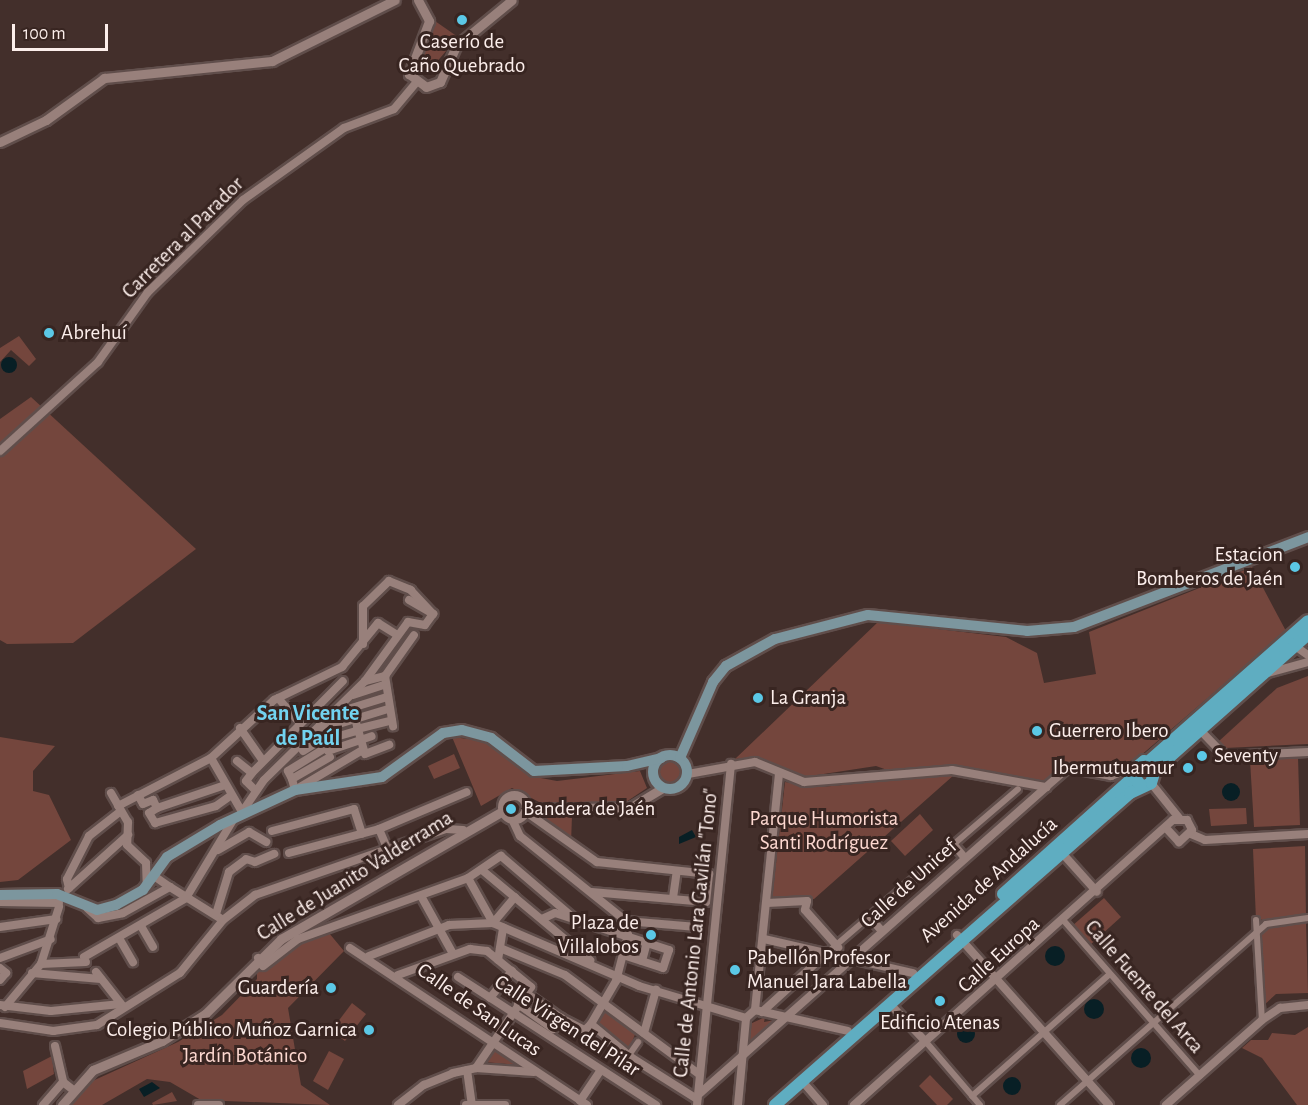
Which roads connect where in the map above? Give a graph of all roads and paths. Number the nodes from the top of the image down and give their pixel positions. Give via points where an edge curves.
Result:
1 (394, 0) edge
2 (418, 0) edge
3 (512, 0) edge
4 (416, 84) junction
5 (0, 142) edge
6 (0, 451) edge
7 (1308, 537) edge
8 (409, 600) dead end
9 (433, 614) junction
10 (1308, 621) edge
11 (1308, 634) edge
12 (414, 635) dead end
13 (397, 636) junction
14 (363, 644) junction
15 (1295, 646) junction
16 (1308, 655) edge
17 (1308, 662) edge
18 (333, 673) junction
19 (1263, 674) junction
20 (385, 680) junction
21 (343, 681) junction
22 (365, 681) junction
23 (353, 693) junction
24 (387, 697) junction
25 (278, 698) junction
26 (388, 709) junction
27 (331, 714) junction
28 (356, 718) junction
29 (300, 723) junction
30 (321, 727) junction
31 (240, 728) junction
32 (1200, 729) junction
33 (357, 730) junction
34 (372, 736) dead end
35 (388, 745) dead end
36 (361, 747) junction
37 (328, 749) junction
38 (303, 751) dead end
39 (1308, 752) edge
40 (211, 758) junction
41 (661, 758) junction
42 (680, 758) junction
43 (237, 761) dead end
44 (263, 761) junction
45 (731, 764) junction
46 (633, 765) junction
47 (1151, 766) junction
48 (252, 773) junction
49 (688, 774) junction
50 (653, 775) junction
51 (779, 775) junction
52 (1139, 779) junction
53 (294, 784) junction
54 (225, 785) junction
55 (1020, 786) junction
56 (1046, 787) junction
57 (663, 788) junction
58 (256, 791) junction
59 (467, 792) dead end
60 (111, 793) dead end
61 (138, 795) junction
62 (229, 796) junction
63 (157, 808) junction
64 (1021, 808) junction
65 (118, 810) junction
66 (503, 811) junction
67 (526, 811) junction
68 (238, 816) junction
69 (1179, 818) junction
70 (512, 819) junction
71 (379, 829) junction
72 (463, 830) junction
73 (1168, 830) junction
74 (272, 831) dead end
75 (362, 834) junction
76 (1191, 834) junction
77 (1308, 834) edge
78 (128, 835) junction
79 (266, 842) dead end
80 (954, 845) junction
81 (216, 850) junction
82 (389, 852) junction
83 (289, 853) dead end
84 (1062, 853) junction
85 (274, 854) dead end
86 (965, 858) junction
87 (482, 870) junction
88 (677, 871) junction
89 (154, 876) junction
90 (468, 878) junction
91 (146, 887) junction
92 (170, 887) junction
93 (69, 888) junction
94 (591, 892) junction
95 (1096, 892) junction
96 (0, 895) edge
97 (421, 896) junction
98 (515, 897) junction
99 (186, 898) junction
100 (674, 898) junction
101 (0, 902) edge
102 (60, 902) junction
103 (767, 903) junction
104 (87, 908) junction
105 (216, 914) junction
106 (870, 918) junction
107 (1308, 918) edge
108 (56, 919) junction
109 (542, 919) junction
110 (223, 920) junction
111 (576, 920) junction
112 (1256, 920) dead end
113 (626, 921) junction
114 (1064, 921) junction
115 (493, 923) junction
116 (141, 926) junction
117 (0, 927) edge
118 (503, 927) junction
119 (697, 927) dead end
120 (439, 929) junction
121 (882, 931) junction
122 (1256, 932) junction
123 (627, 935) junction
124 (120, 938) junction
125 (960, 938) junction
126 (51, 939) junction
127 (764, 939) junction
128 (647, 942) junction
129 (153, 947) dead end
130 (838, 947) junction
131 (350, 948) dead end
132 (500, 948) junction
133 (452, 952) junction
134 (828, 952) junction
135 (622, 955) junction
136 (369, 956) junction
137 (0, 958) edge
138 (258, 958) junction
139 (854, 958) junction
140 (498, 960) junction
141 (642, 961) junction
142 (133, 962) dead end
143 (40, 964) junction
144 (598, 967) junction
145 (0, 968) edge
146 (512, 971) junction
147 (32, 973) junction
148 (913, 974) junction
149 (1110, 974) junction
150 (398, 975) junction
151 (616, 975) junction
152 (458, 977) dead end
153 (0, 980) edge
154 (998, 982) junction
155 (656, 990) junction
156 (526, 993) junction
157 (490, 998) junction
158 (518, 1004) junction
159 (605, 1004) junction
160 (890, 1004) junction
161 (706, 1005) junction
162 (1307, 1005) edge
163 (3, 1006) edge
164 (122, 1006) junction
165 (759, 1011) junction
166 (513, 1012) junction
167 (561, 1018) junction
168 (746, 1018) junction
169 (787, 1018) junction
170 (1262, 1020) junction
171 (0, 1023) edge
172 (1153, 1023) junction
173 (588, 1027) junction
174 (848, 1031) junction
175 (1044, 1032) junction
176 (644, 1033) junction
177 (492, 1042) junction
178 (638, 1042) dead end
179 (926, 1042) junction
180 (55, 1046) dead end
181 (629, 1055) junction
182 (743, 1056) junction
183 (471, 1069) junction
184 (601, 1070) junction
185 (535, 1072) junction
186 (699, 1074) junction
187 (1200, 1076) junction
188 (1087, 1080) junction
189 (802, 1081) junction
190 (63, 1082) junction
191 (72, 1089) junction
192 (972, 1096) junction
193 (697, 1100) edge
194 (583, 1103) edge
195 (470, 1104) edge
196 (43, 1105) edge
197 (62, 1105) edge
198 (198, 1105) edge
199 (219, 1105) edge
200 (398, 1105) edge
201 (505, 1105) edge
202 (656, 1105) edge
203 (738, 1105) edge
204 (764, 1105) edge
205 (775, 1105) edge
206 (823, 1105) edge
207 (854, 1105) edge
208 (980, 1105) edge
209 (1060, 1105) edge
210 (1109, 1105) edge
211 (1166, 1105) edge

1 - 5 street via 272,61 104,78 45,120
2 - 4 street via 429,21 411,62 409,74
3 - 4 street via 456,46 440,82
4 - 6 street, Carretera al Parador via 394,109 344,129 243,200 148,292 98,362
7 - 42 main road via 1074,627 1027,631 868,615 775,639 726,666 713,682
8 - 9 street
9 - 13 street via 425,625 408,622
9 - 14 street via 411,590 389,581 363,606
10 - 47 main road
11 - 15 main road
12 - 20 street
13 - 14 street via 378,623
13 - 22 street
14 - 18 street
15 - 16 street
15 - 19 main road
17 - 19 street
18 - 21 street
18 - 25 street
19 - 32 main road
20 - 22 street
20 - 23 street
20 - 24 street
21 - 23 street
21 - 29 street
22 - 23 street
23 - 27 street
24 - 26 street
24 - 27 street
25 - 29 street
25 - 31 street
26 - 28 street
26 - 33 street via 392,723
27 - 30 street
28 - 30 street
28 - 33 street
29 - 44 street
30 - 37 street
30 - 58 street
31 - 40 street
31 - 44 street
32 - 39 street via 1225,756
32 - 47 main road
33 - 36 street
33 - 37 street
34 - 36 street
35 - 36 street
36 - 37 street
36 - 37 street
37 - 38 street
37 - 53 street
37 - 53 street via 288,771
40 - 54 street
40 - 61 street
41 - 42 main road
41 - 46 main road
41 - 50 main road
42 - 49 main road
43 - 48 street
44 - 48 street
45 - 49 street
45 - 51 street via 761,763
45 - 161 street, Calle de Antonio Lara Gavilán "Tono"
46 - 50 main road
46 - 53 main road via 534,771 491,738 462,730 443,733 382,777
47 - 52 main road
47 - 52 main road
48 - 58 street via 246,781
49 - 57 main road via 679,787
50 - 57 main road
51 - 55 street via 804,782 952,770
51 - 103 street
52 - 56 street, Calle de Unicef via 1068,768
52 - 69 street
52 - 84 main road, Avenida de Andalucía
52 - 125 main road, Avenida de Andalucía
53 - 68 main road
54 - 62 street
54 - 63 street
55 - 56 street
55 - 64 street via 1026,795
55 - 80 street
56 - 64 street, Calle de Unicef
57 - 67 street via 631,807
58 - 68 street
59 - 71 street
60 - 65 street
61 - 63 street via 143,804 153,800
61 - 65 street
62 - 63 street via 216,806 155,823 149,813
62 - 68 street
64 - 86 street, Calle de Unicef
65 - 78 street via 128,822
65 - 93 street via 89,836 67,879
66 - 67 street, Calle de Juanito Valderrama via 504,800 515,794
66 - 70 street
66 - 72 street, Calle de Juanito Valderrama
67 - 70 street
67 - 88 street via 597,862
68 - 81 street
68 - 89 main road via 176,851
69 - 73 street, Calle Europa
69 - 76 street via 1190,823
70 - 94 street via 520,836
71 - 75 street
71 - 82 street
72 - 82 street via 446,829
72 - 138 street, Calle de Juanito Valderrama via 281,939
73 - 76 street via 1175,842
73 - 95 street, Calle Europa
74 - 75 street via 354,809
75 - 83 street
76 - 77 street via 1205,840
78 - 91 street via 127,845 146,863
78 - 93 street
79 - 81 street via 249,832
80 - 86 street
80 - 106 street
81 - 99 street
82 - 110 street via 298,877 255,895
84 - 95 street
84 - 125 main road, Avenida de Andalucía
85 - 105 street via 246,860 229,872
86 - 121 street, Calle de Unicef
87 - 90 street
87 - 98 street
87 - 111 street via 501,856
88 - 100 street
88 - 100 street via 709,874 706,902
89 - 91 main road
89 - 92 street
90 - 97 street
90 - 115 street
91 - 104 main road via 116,905
92 - 99 street
92 - 104 street via 123,912 99,918
93 - 102 street
94 - 100 street
94 - 113 street
95 - 114 street, Calle Europa
96 - 102 main road
97 - 120 street
97 - 138 street via 298,939 263,966
98 - 109 street
98 - 115 street
99 - 105 street
99 - 116 street
101 - 102 street
102 - 104 main road
102 - 108 street
103 - 127 street
103 - 130 street via 807,901 805,910
105 - 110 street
106 - 121 street
106 - 130 street
107 - 122 street via 1266,924
108 - 117 street
108 - 126 street
109 - 111 street via 555,913
109 - 144 street
110 - 164 street via 180,973
111 - 123 street
112 - 122 street
113 - 119 street
113 - 123 street
114 - 149 street, Calle Fuente del Arca
114 - 154 street, Calle Europa
115 - 118 street
115 - 120 street
116 - 124 street
116 - 129 street
118 - 132 street
118 - 144 street
120 - 133 street
120 - 136 street
121 - 139 street, Calle de Unicef
122 - 170 street
122 - 172 street
123 - 128 street
123 - 135 street
124 - 142 street
124 - 143 street via 85,959
125 - 148 main road, Avenida de Andalucía
125 - 154 street
125 - 160 main road, Avenida de Andalucía
126 - 137 street
126 - 143 street
127 - 134 street
127 - 165 street
128 - 141 street
128 - 141 street via 669,950 663,968
130 - 134 street
131 - 136 street, Calle de San Lucas
132 - 140 street
132 - 159 street via 565,975
133 - 140 street via 487,951
133 - 150 street
134 - 139 street
134 - 165 street
135 - 141 street
135 - 151 street
136 - 150 street, Calle de San Lucas
138 - 191 street, Calle de Juanito Valderrama via 199,1019 93,1070
139 - 148 street
139 - 169 street, Calle de Unicef
140 - 146 street
143 - 147 street
144 - 151 street
145 - 153 street via 6,973
146 - 156 street via 531,987
146 - 157 street
147 - 163 street
147 - 164 street via 99,975
148 - 174 main road, Avenida de Andalucía
149 - 172 street, Calle Fuente del Arca
149 - 175 street
150 - 177 street, Calle de San Lucas
151 - 155 street
151 - 159 street
152 - 157 street, Calle Virgen del Pilar
154 - 175 street
154 - 179 street, Calle Europa
155 - 161 street
155 - 176 street
156 - 158 street
156 - 167 street
157 - 166 street, Calle Virgen del Pilar
158 - 166 street
158 - 167 street via 553,1029
159 - 173 street
159 - 176 street
160 - 179 street
160 - 189 main road, Avenida de Andalucía
161 - 168 street
161 - 186 street, Calle de Antonio Lara Gavilán "Tono"
162 - 170 street via 1280,1008
163 - 164 street via 51,1011
164 - 171 street via 75,1031
165 - 168 street
165 - 169 street
166 - 177 street
166 - 184 street, Calle Virgen del Pilar
167 - 173 street
168 - 182 street
169 - 174 street
169 - 182 street, Calle de Unicef
170 - 187 street
172 - 187 street, Calle Fuente del Arca
172 - 188 street
173 - 181 street
174 - 204 main road, Avenida de Andalucía
175 - 188 street
175 - 192 street
176 - 186 street
177 - 183 street
177 - 185 street, Calle de San Lucas
178 - 181 street
179 - 192 street
179 - 207 street, Calle Europa
180 - 190 street
181 - 193 street
182 - 193 street, Calle de Unicef
182 - 203 street
183 - 185 street
183 - 195 street
183 - 200 street via 424,1084
184 - 194 street
184 - 202 street, Calle Virgen del Pilar
185 - 194 street, Calle de San Lucas
186 - 193 street, Calle de Antonio Lara Gavilán "Tono"
187 - 211 street
188 - 209 street
188 - 210 street
189 - 205 main road, Avenida de Andalucía
189 - 206 street
190 - 191 street
190 - 196 street
191 - 197 street, Calle de Juanito Valderrama
192 - 208 street
195 - 201 street
198 - 199 street

